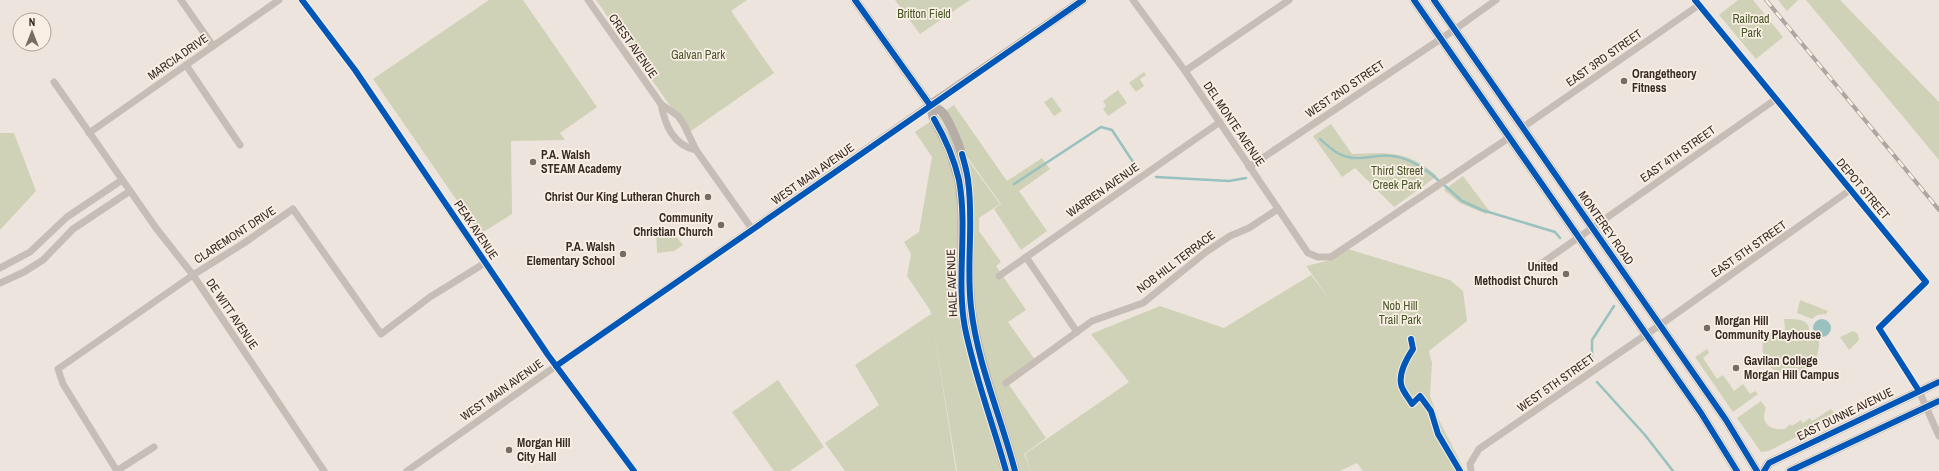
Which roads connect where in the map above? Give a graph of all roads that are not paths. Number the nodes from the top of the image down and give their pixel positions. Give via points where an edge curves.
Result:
1 (181, 0) edge
2 (278, 0) edge
3 (302, 0) edge
4 (588, 0) edge
5 (855, 0) edge
6 (1083, 0) edge
7 (1133, 0) edge
8 (1289, 0) edge
9 (1414, 0) edge
10 (1434, 0) edge
11 (1496, 0) edge
12 (1697, 3) edge
13 (1454, 30) junction
14 (1441, 39) junction
15 (213, 46) junction
16 (186, 65) junction
17 (1185, 71) junction
18 (54, 82) dead end
19 (1776, 99) junction
20 (661, 104) junction
21 (930, 105) junction
22 (1220, 122) junction
23 (1522, 128) junction
24 (89, 133) junction
25 (1510, 137) junction
26 (240, 145) dead end
27 (696, 150) junction
28 (1249, 167) junction
29 (122, 180) junction
30 (1850, 190) junction
31 (130, 191) junction
32 (1278, 209) junction
33 (1592, 228) junction
34 (752, 229) junction
35 (1580, 238) junction
36 (1026, 257) junction
37 (485, 263) junction
38 (0, 268) edge
39 (1535, 268) dead end
40 (193, 275) junction
41 (999, 276) dead end
42 (0, 283) edge
43 (1660, 325) junction
44 (1077, 332) junction
45 (1646, 334) junction
46 (556, 366) junction
47 (1939, 382) edge
48 (1006, 383) dead end
49 (1918, 391) junction
50 (1939, 401) edge
51 (1926, 407) junction
52 (1939, 436) edge
53 (154, 447) dead end
54 (1470, 468) edge
55 (117, 471) edge
56 (324, 471) edge
57 (407, 471) edge
58 (634, 471) edge
59 (1006, 471) edge
60 (1015, 471) edge
61 (1737, 471) edge
62 (1757, 471) edge
63 (1764, 471) edge
64 (1790, 471) edge

1 - 15 street
2 - 15 street, MARCIA DRIVE
3 - 37 street, PEAK AVENUE via 355,70
4 - 20 street, CREST AVENUE
5 - 21 main road, HALE AVENUE
6 - 21 main road, WEST MAIN AVENUE
7 - 17 street, DEL MONTE AVENUE
8 - 17 street
9 - 14 main road
10 - 13 main road, MONTEREY ROAD
11 - 13 street, WEST 2ND STREET
12 - 19 street, DEPOT STREET
12 - 23 street, EAST 3RD STREET
13 - 14 street, WEST 2ND STREET
13 - 23 main road, MONTEREY ROAD
14 - 25 main road
14 - 28 street, WEST 2ND STREET
15 - 16 street, MARCIA DRIVE
16 - 24 street, MARCIA DRIVE
16 - 26 street
17 - 22 street, DEL MONTE AVENUE
18 - 24 street, DE WITT AVENUE
19 - 30 street, DEPOT STREET
19 - 33 street, EAST 4TH STREET
20 - 27 street, CREST AVENUE via 678,116
20 - 27 street, CREST AVENUE via 670,132 685,147
21 - 34 street, WEST MAIN AVENUE
21 - 59 main road, HALE AVENUE via 933,117 950,151 959,181 965,327
21 - 60 main road, HALE AVENUE via 941,111 951,126 968,180 970,300 974,326
22 - 28 street, DEL MONTE AVENUE
22 - 36 street, WARREN AVENUE
23 - 33 main road, MONTEREY ROAD
24 - 29 street, DE WITT AVENUE
25 - 32 street, DEL MONTE AVENUE via 1331,257 1318,258 1308,253
25 - 35 main road
27 - 34 street, CREST AVENUE
28 - 32 street, DEL MONTE AVENUE
29 - 31 street, DE WITT AVENUE
29 - 38 street via 67,217 30,252
30 - 43 street, EAST 5TH STREET
30 - 49 street, DEPOT STREET via 1926,282 1879,328
31 - 40 street, DE WITT AVENUE
31 - 42 street via 73,229 43,260
32 - 44 street, NOB HILL TERRACE via 1206,252 1143,303 1092,321
33 - 35 street, EAST 4TH STREET
33 - 43 main road, MONTEREY ROAD
34 - 46 street, WEST MAIN AVENUE
35 - 39 street, EAST 4TH STREET
35 - 45 main road
36 - 41 street, WARREN AVENUE
36 - 44 street
37 - 40 street, CLAREMONT DRIVE via 430,297 381,334 293,209
37 - 46 street, PEAK AVENUE
40 - 55 street, CLAREMONT DRIVE via 58,369 63,384
40 - 56 street, DE WITT AVENUE
43 - 45 street, WEST 5TH STREET
43 - 62 main road, MONTEREY ROAD via 1726,420
44 - 48 street, NOB HILL TERRACE
45 - 54 street, WEST 5TH STREET via 1479,449
45 - 61 main road via 1701,413
46 - 57 street, WEST MAIN AVENUE
46 - 58 street, PEAK AVENUE
47 - 49 main road, EAST DUNNE AVENUE
49 - 51 street
49 - 63 main road, EAST DUNNE AVENUE via 1770,463
50 - 51 main road
51 - 52 street
51 - 64 main road
53 - 55 street

